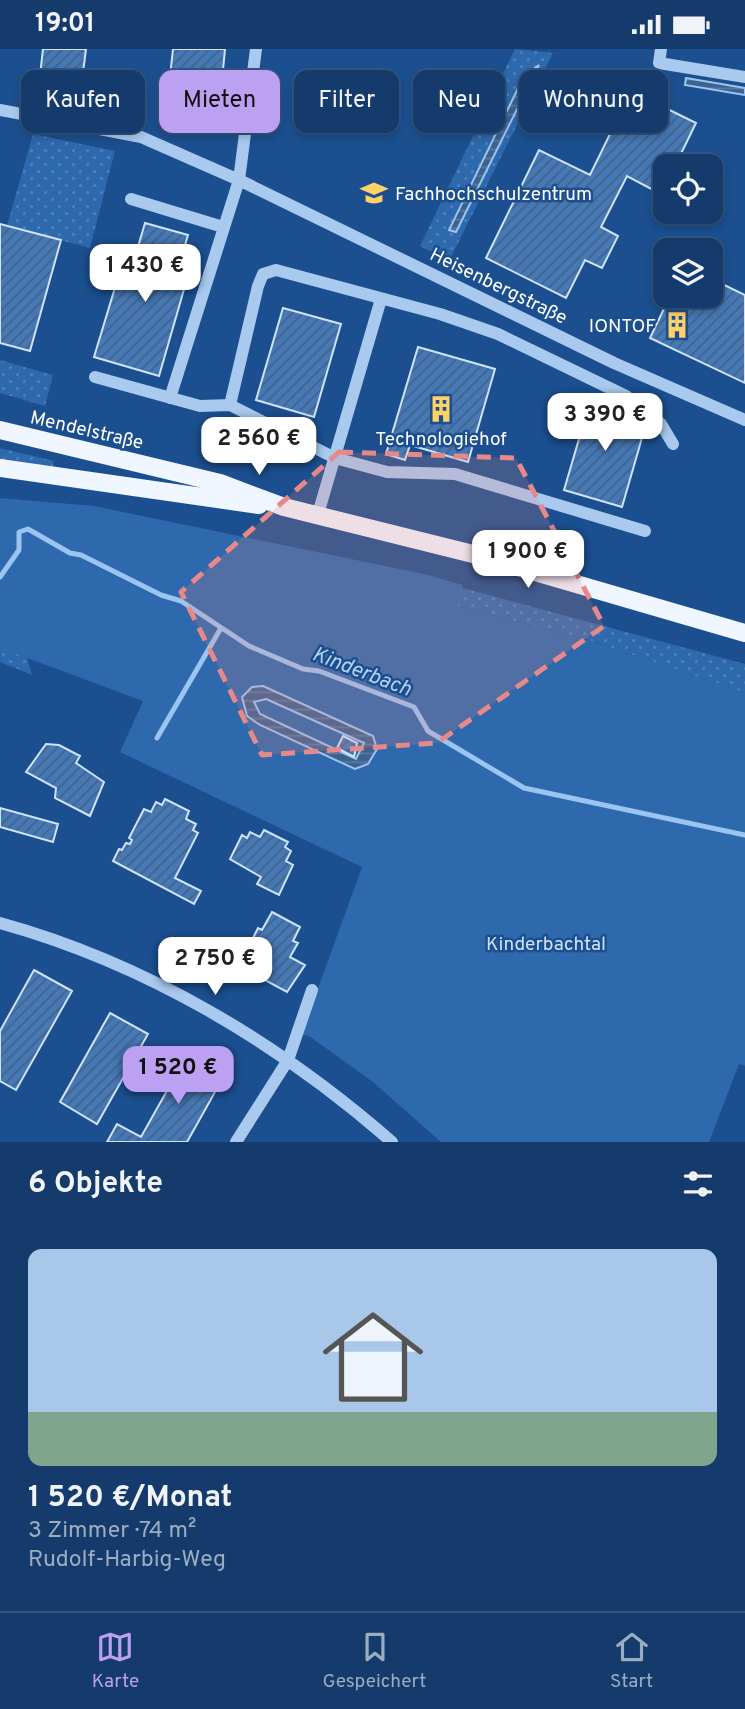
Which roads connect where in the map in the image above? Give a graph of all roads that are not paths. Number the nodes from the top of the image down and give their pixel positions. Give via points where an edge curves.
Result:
1 (256, 49) edge
2 (661, 49) edge
3 (745, 77) edge
4 (0, 110) edge
5 (239, 180) junction
6 (131, 199) dead end
7 (223, 227) junction
8 (381, 299) junction
9 (95, 377) dead end
10 (170, 398) junction
11 (230, 405) junction
12 (745, 420) edge
13 (0, 430) edge
14 (673, 444) dead end
15 (335, 458) junction
16 (0, 468) edge
17 (284, 507) junction
18 (318, 515) junction
19 (645, 531) dead end
20 (745, 633) edge
21 (0, 923) edge
22 (312, 991) dead end
23 (288, 1060) junction
24 (236, 1142) edge
25 (392, 1142) edge

1 - 5 street
2 - 3 street via 659,62
4 - 5 street, Heisenbergstraße via 141,137
5 - 7 street
5 - 12 street, Heisenbergstraße via 614,363
6 - 7 street
7 - 10 street
8 - 11 street via 276,270 263,274
8 - 14 street via 498,334 626,396 660,424
8 - 15 street
9 - 10 street
10 - 11 street via 200,406
11 - 15 street
13 - 17 main road, Mendelstraße via 220,483
15 - 18 street
15 - 19 street via 387,472 455,474
16 - 17 main road, Mendelstraße
17 - 18 main road, Mendelstraße
18 - 20 main road, Mendelstraße via 477,555
21 - 23 street via 96,955 160,984
22 - 23 street
23 - 24 street
23 - 25 street

